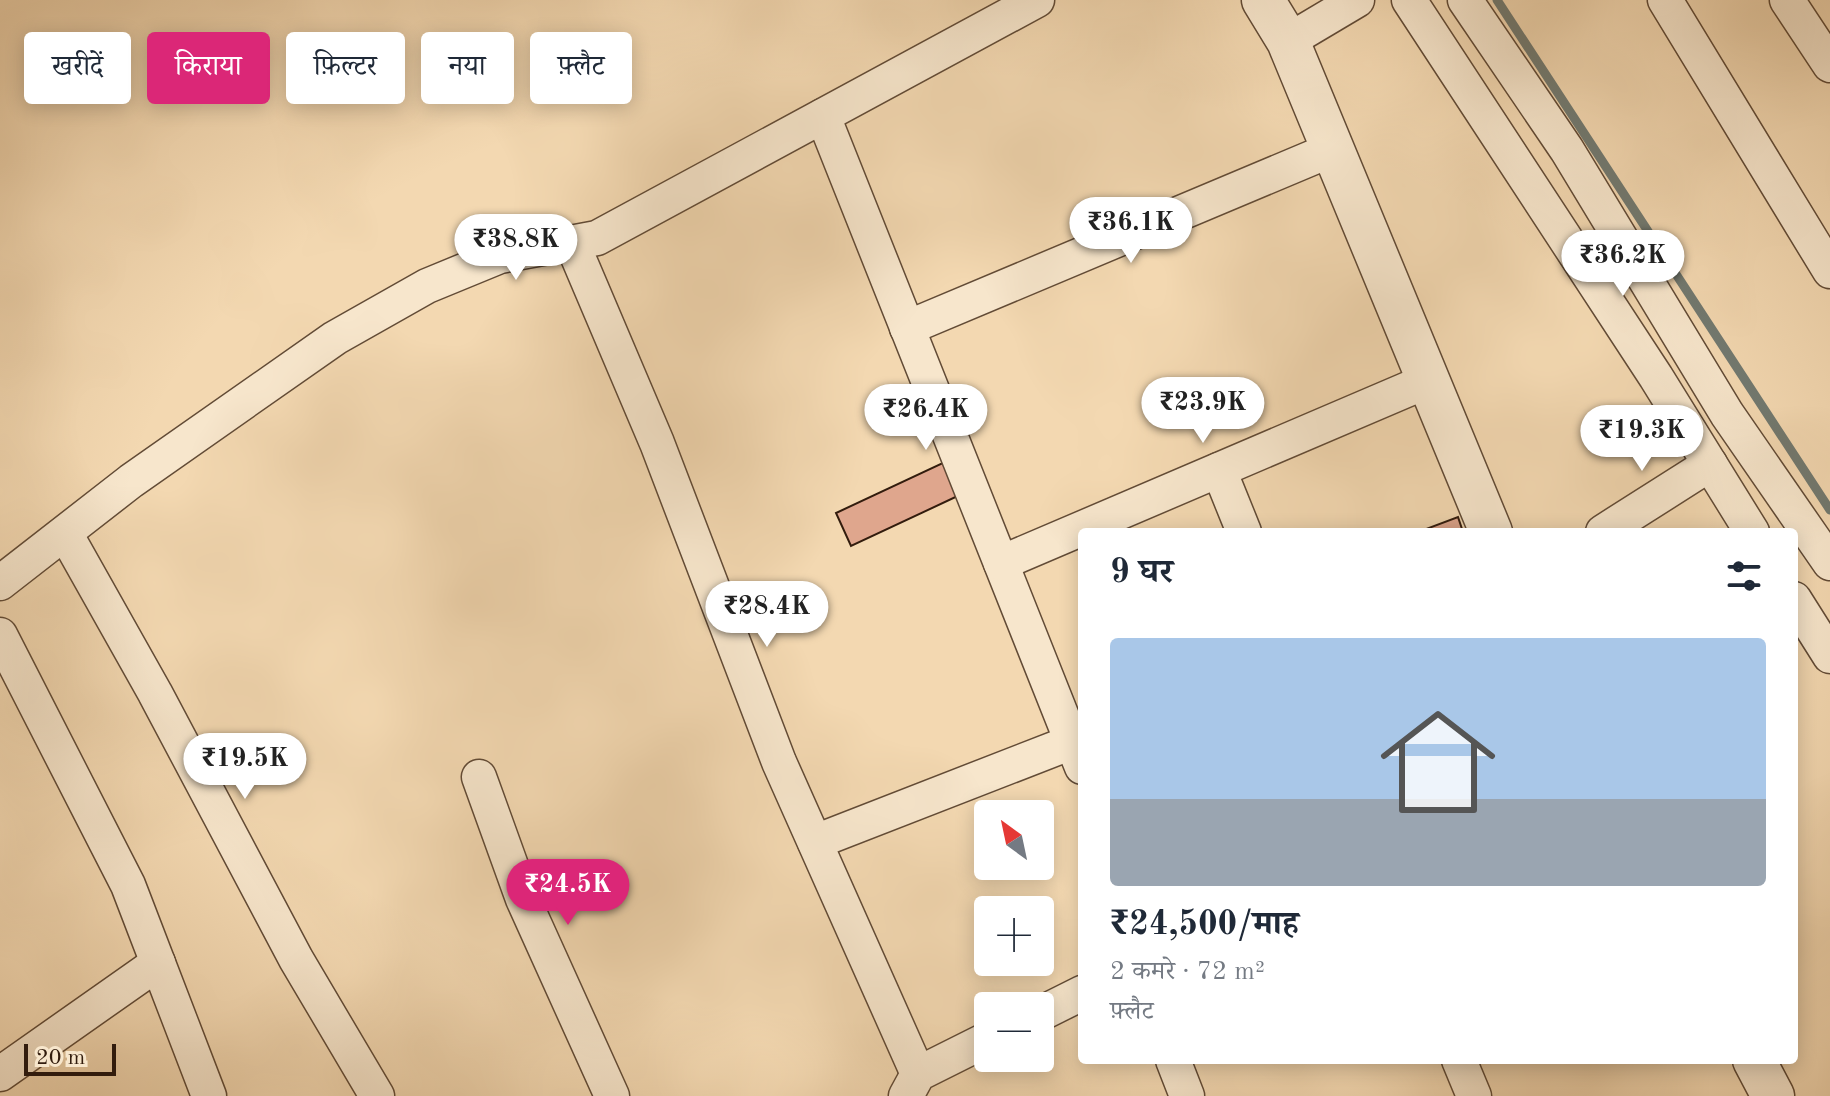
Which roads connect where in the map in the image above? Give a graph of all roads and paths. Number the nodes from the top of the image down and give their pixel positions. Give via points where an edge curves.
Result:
1 (1037, 0) edge
2 (1263, 0) edge
3 (1357, 0) edge
4 (1409, 0) edge
5 (1465, 0) edge
6 (1665, 0) edge
7 (1787, 0) edge
8 (1288, 41) junction
9 (1830, 65) edge
10 (823, 116) junction
11 (1333, 149) junction
12 (572, 243) junction
13 (1830, 271) edge
14 (907, 328) junction
15 (1427, 381) junction
16 (1710, 464) junction
17 (1219, 470) junction
18 (1083, 528) edge
19 (1242, 528) edge
20 (1489, 528) edge
21 (1609, 528) edge
22 (1750, 528) edge
23 (1078, 530) edge
24 (65, 533) junction
25 (1001, 563) junction
26 (1830, 563) edge
27 (0, 583) edge
28 (1798, 607) edge
29 (0, 635) edge
30 (1830, 656) edge
31 (1077, 755) edge
32 (479, 777) dead end
33 (815, 842) junction
34 (158, 963) junction
35 (1078, 995) edge
36 (1054, 1007) edge
37 (974, 1047) edge
38 (1175, 1064) edge
39 (1461, 1064) edge
40 (1756, 1064) edge
41 (0, 1074) edge
42 (912, 1085) edge
43 (209, 1096) edge
44 (377, 1096) edge
45 (612, 1096) edge
46 (1187, 1096) edge
47 (1474, 1096) edge
48 (1773, 1096) edge

1 - 10 street
2 - 8 street
3 - 8 street
4 - 16 street
5 - 26 street via 1567,150 1727,414
6 - 13 street
7 - 9 street
8 - 11 street
10 - 12 street via 597,238
10 - 14 street
11 - 14 street
11 - 15 street
12 - 24 street via 500,256 427,286 335,338
12 - 33 street
14 - 25 street
15 - 17 street
15 - 20 street
16 - 21 street
16 - 22 street
17 - 18 street
17 - 19 street
23 - 25 street
24 - 27 street
24 - 44 street via 296,959
25 - 31 street
28 - 30 street
29 - 34 street via 128,885
31 - 33 street
32 - 45 street via 523,899
33 - 42 street
34 - 41 street
34 - 43 street
35 - 36 street
37 - 42 street
38 - 46 street
39 - 47 street
40 - 48 street

